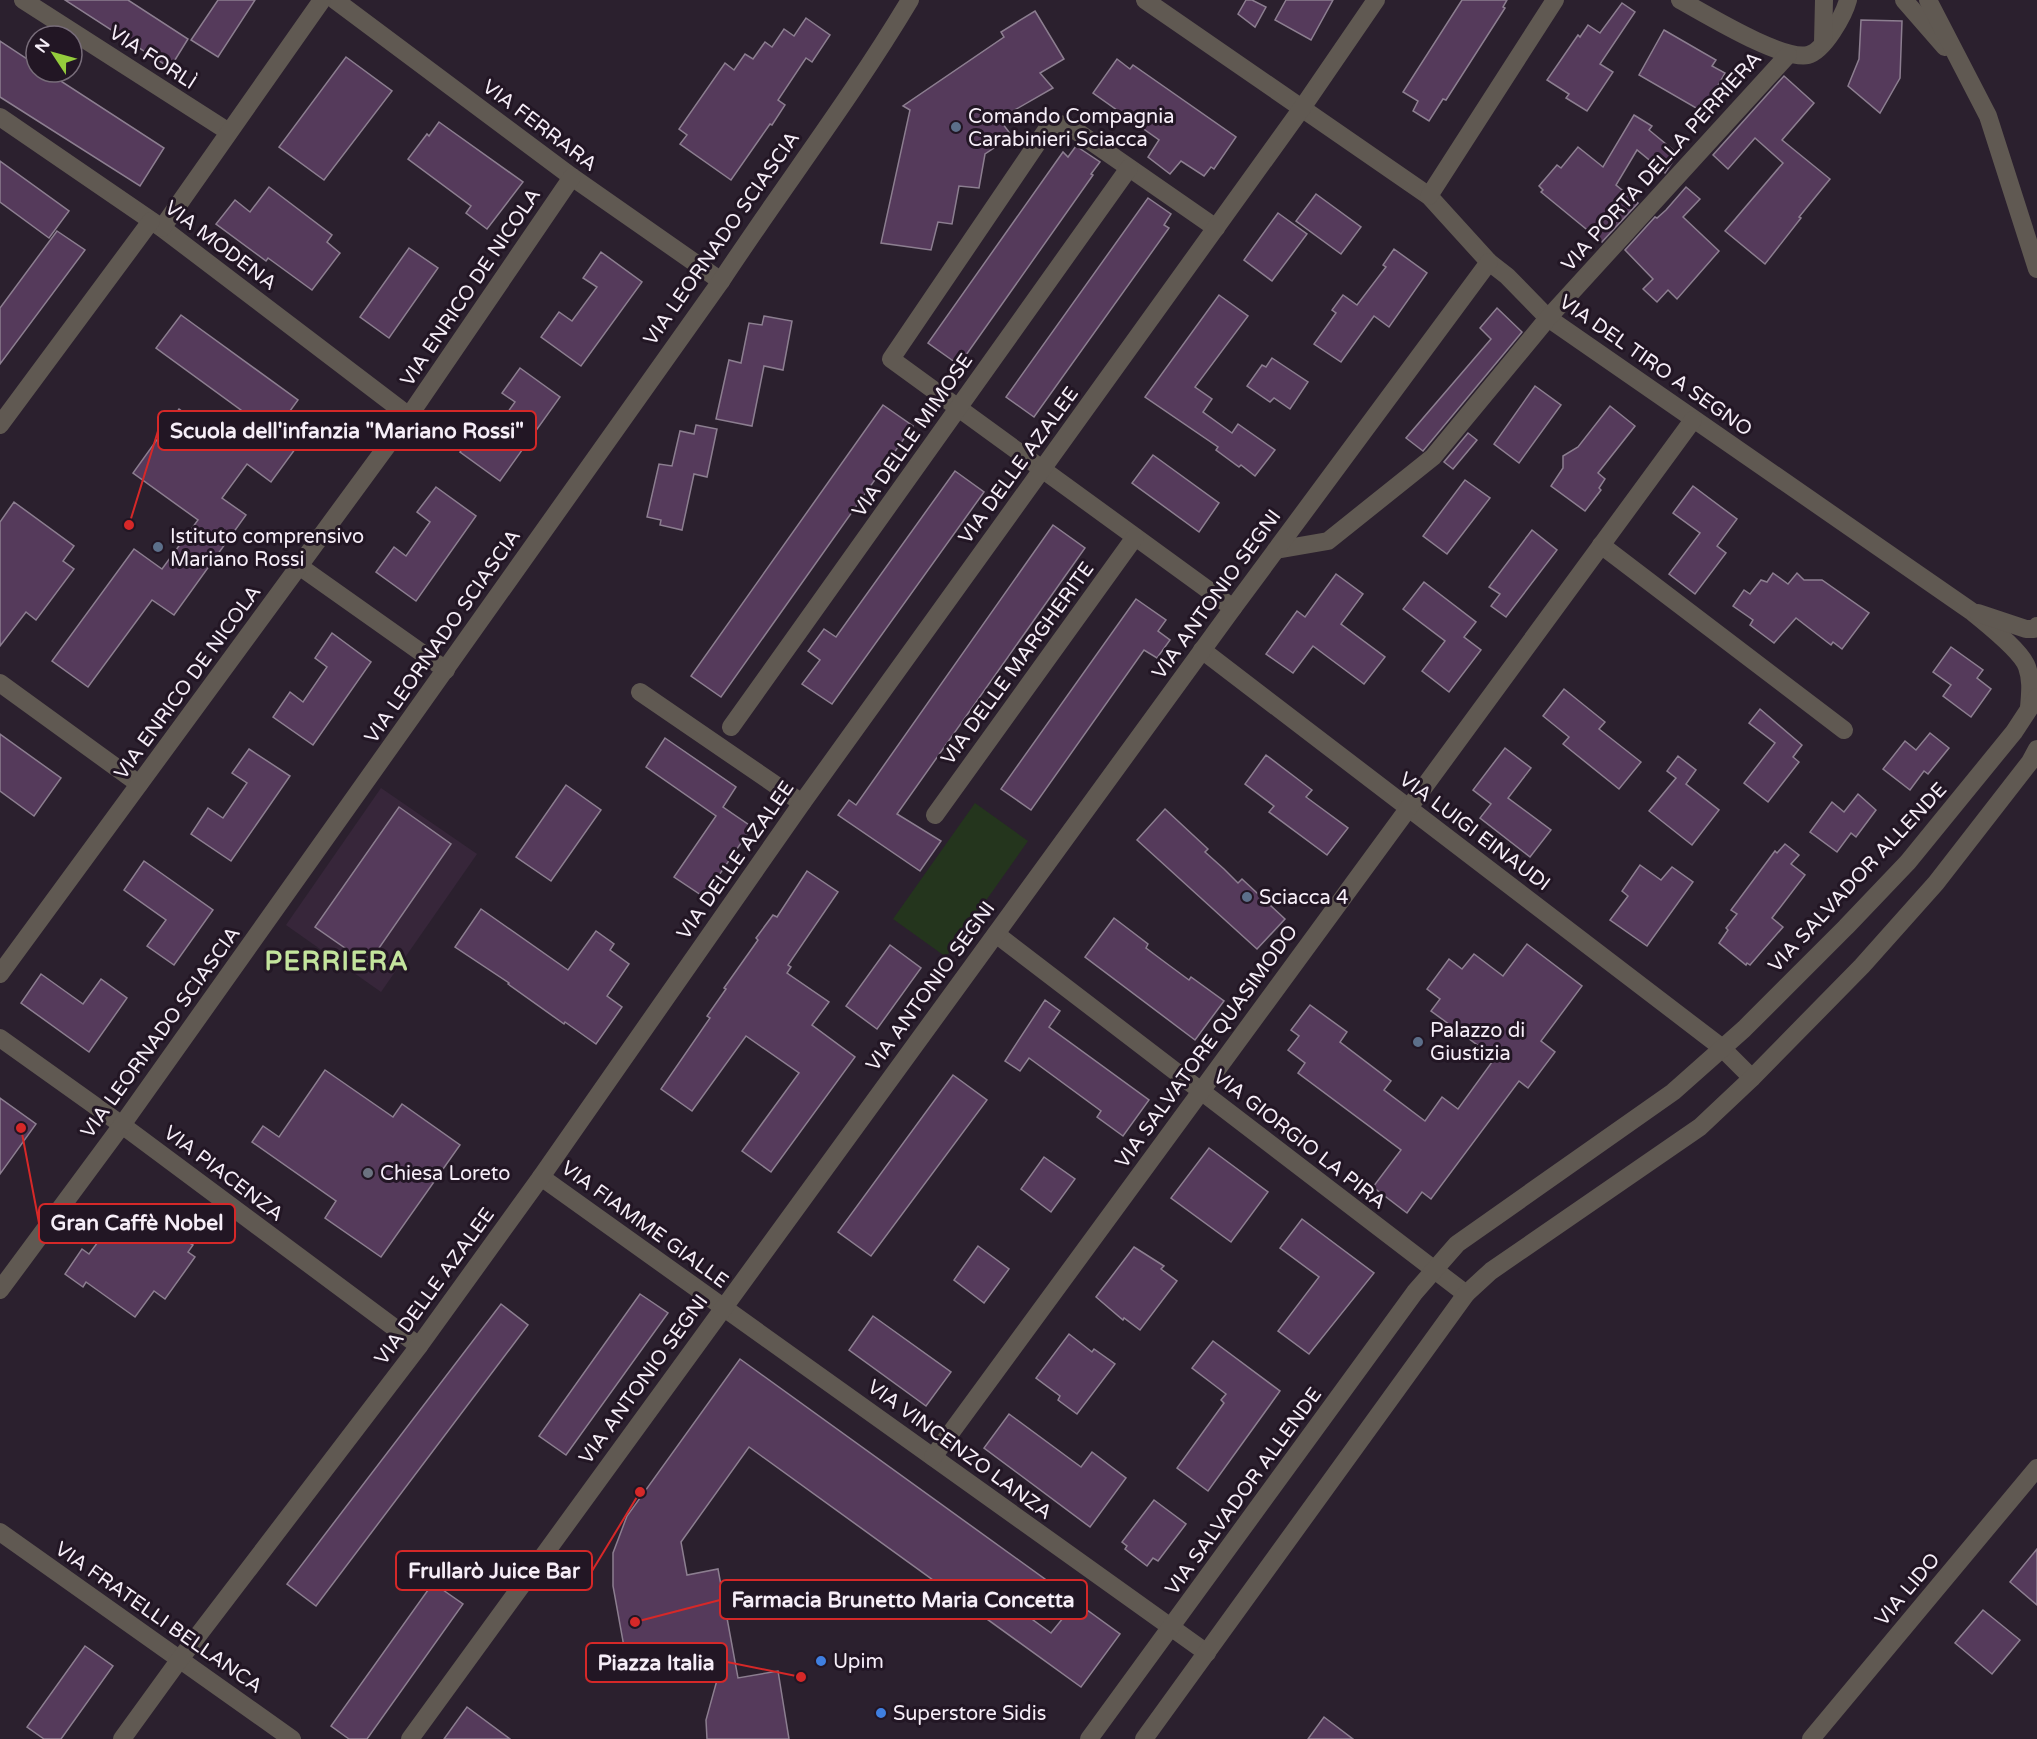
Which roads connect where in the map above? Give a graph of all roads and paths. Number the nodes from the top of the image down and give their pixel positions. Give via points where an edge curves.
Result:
1 (23, 0) edge
2 (322, 0) edge
3 (334, 0) edge
4 (910, 0) edge
5 (1145, 0) edge
6 (1376, 0) edge
7 (1555, 0) edge
8 (1680, 0) edge
9 (1824, 0) edge
10 (1928, 0) edge
11 (1852, 2) edge
12 (1902, 2) edge
13 (1823, 46) junction
14 (1788, 54) junction
15 (1966, 71) junction
16 (1302, 108) junction
17 (0, 117) edge
18 (229, 132) junction
19 (1129, 168) junction
20 (572, 177) junction
21 (1429, 196) junction
22 (157, 224) junction
23 (1216, 228) junction
24 (1489, 262) junction
25 (2037, 269) edge
26 (721, 281) junction
27 (1548, 318) junction
28 (958, 408) junction
29 (409, 416) junction
30 (1693, 420) junction
31 (0, 425) edge
32 (1043, 470) junction
33 (1135, 537) junction
34 (1601, 545) junction
35 (1276, 550) junction
36 (299, 566) junction
37 (1233, 608) junction
38 (1971, 611) junction
39 (2037, 626) edge
40 (1202, 650) junction
41 (446, 670) junction
42 (0, 683) edge
43 (640, 692) dead end
44 (2033, 704) edge
45 (731, 727) dead end
46 (1844, 730) dead end
47 (2037, 749) edge
48 (140, 784) junction
49 (802, 802) junction
50 (1408, 807) junction
51 (935, 815) dead end
52 (996, 934) junction
53 (0, 974) edge
54 (0, 1038) edge
55 (1721, 1047) junction
56 (1752, 1078) junction
57 (1200, 1091) junction
58 (122, 1125) junction
59 (541, 1177) junction
60 (1434, 1270) junction
61 (0, 1290) edge
62 (1466, 1294) junction
63 (723, 1307) junction
64 (419, 1346) junction
65 (933, 1457) junction
66 (2037, 1468) edge
67 (0, 1532) edge
68 (1171, 1628) junction
69 (1207, 1653) junction
70 (180, 1659) junction
71 (122, 1739) edge
72 (292, 1739) edge
73 (410, 1739) edge
74 (1089, 1739) edge
75 (1144, 1739) edge
76 (1811, 1739) edge

1 - 18 street, VIA FORLÌ
2 - 18 street
3 - 20 street, VIA FERRARA
4 - 26 street, VIA LEORNADO SCIASCIA
5 - 16 street, VIA DEL TIRO A SEGNO
6 - 16 street, VIA DELLE AZALEE
7 - 21 street
8 - 14 street
9 - 13 street
10 - 15 street
11 - 13 street
12 - 15 street
13 - 14 street via 1808,55
14 - 27 street, VIA PORTA DELLA PERRIERA
15 - 25 street via 1988,116
16 - 21 street, VIA DEL TIRO A SEGNO
16 - 23 street, VIA DELLE AZALEE
17 - 22 street, VIA MODENA
18 - 22 street
19 - 23 street
19 - 28 street, VIA DELLE MIMOSE
19 - 28 street via 1069,126 1060,123 1047,129 891,359
20 - 26 street, VIA FERRARA
20 - 29 street, VIA ENRICO DE NICOLA
21 - 24 street, VIA DEL TIRO A SEGNO
22 - 29 street, VIA MODENA
22 - 31 street
23 - 32 street, VIA DELLE AZALEE
24 - 27 street, VIA DEL TIRO A SEGNO
24 - 35 street, VIA ANTONIO SEGNI
26 - 41 street, VIA LEORNADO SCIASCIA
27 - 30 street, VIA DEL TIRO A SEGNO
27 - 35 street, VIA PORTA DELLA PERRIERA via 1433,457 1328,541
28 - 32 street
28 - 45 street, VIA DELLE MIMOSE
29 - 36 street, VIA ENRICO DE NICOLA
30 - 34 street, VIA SALVATORE QUASIMODO
30 - 38 street, VIA DEL TIRO A SEGNO
32 - 33 street
32 - 49 street, VIA DELLE AZALEE
33 - 37 street
33 - 51 street, VIA DELLE MARGHERITE
34 - 46 street
34 - 50 street, VIA SALVATORE QUASIMODO
35 - 37 street, VIA ANTONIO SEGNI
36 - 41 street
36 - 48 street, VIA ENRICO DE NICOLA
37 - 40 street, VIA ANTONIO SEGNI
38 - 39 street via 2026,629
38 - 44 street, VIA DEL TIRO A SEGNO via 2007,641 2027,665
40 - 50 street, VIA LUIGI EINAUDI
40 - 52 street, VIA ANTONIO SEGNI
41 - 58 street, VIA LEORNADO SCIASCIA
42 - 48 street
43 - 49 street
44 - 55 street, VIA SALVADOR ALLENDE via 1908,861 1744,1029
47 - 56 street via 1936,883 1862,966
48 - 53 street, VIA ENRICO DE NICOLA
49 - 59 street, VIA DELLE AZALEE
50 - 55 street, VIA LUIGI EINAUDI
50 - 57 street, VIA SALVATORE QUASIMODO
52 - 57 street, VIA GIORGIO LA PIRA
52 - 63 street, VIA ANTONIO SEGNI
54 - 58 street, VIA PIACENZA
55 - 56 street
55 - 60 street, VIA SALVADOR ALLENDE via 1673,1092 1457,1244
56 - 62 street via 1700,1127 1491,1271
57 - 60 street, VIA GIORGIO LA PIRA
57 - 65 street, VIA SALVATORE QUASIMODO
58 - 61 street, VIA LEORNADO SCIASCIA
58 - 64 street, VIA PIACENZA
59 - 63 street, VIA FIAMME GIALLE
59 - 64 street, VIA DELLE AZALEE
60 - 62 street
60 - 68 street, VIA SALVADOR ALLENDE
62 - 69 street
63 - 65 street, VIA VINCENZO LANZA
63 - 73 street, VIA ANTONIO SEGNI
64 - 70 street, VIA DELLE AZALEE
65 - 68 street, VIA VINCENZO LANZA
66 - 76 street, VIA LIDO
67 - 70 street, VIA FRATELLI BELLANCA
68 - 69 street, VIA VINCENZO LANZA
68 - 74 street, VIA SALVADOR ALLENDE
69 - 75 street
70 - 71 street, VIA DELLE AZALEE
70 - 72 street, VIA FRATELLI BELLANCA

